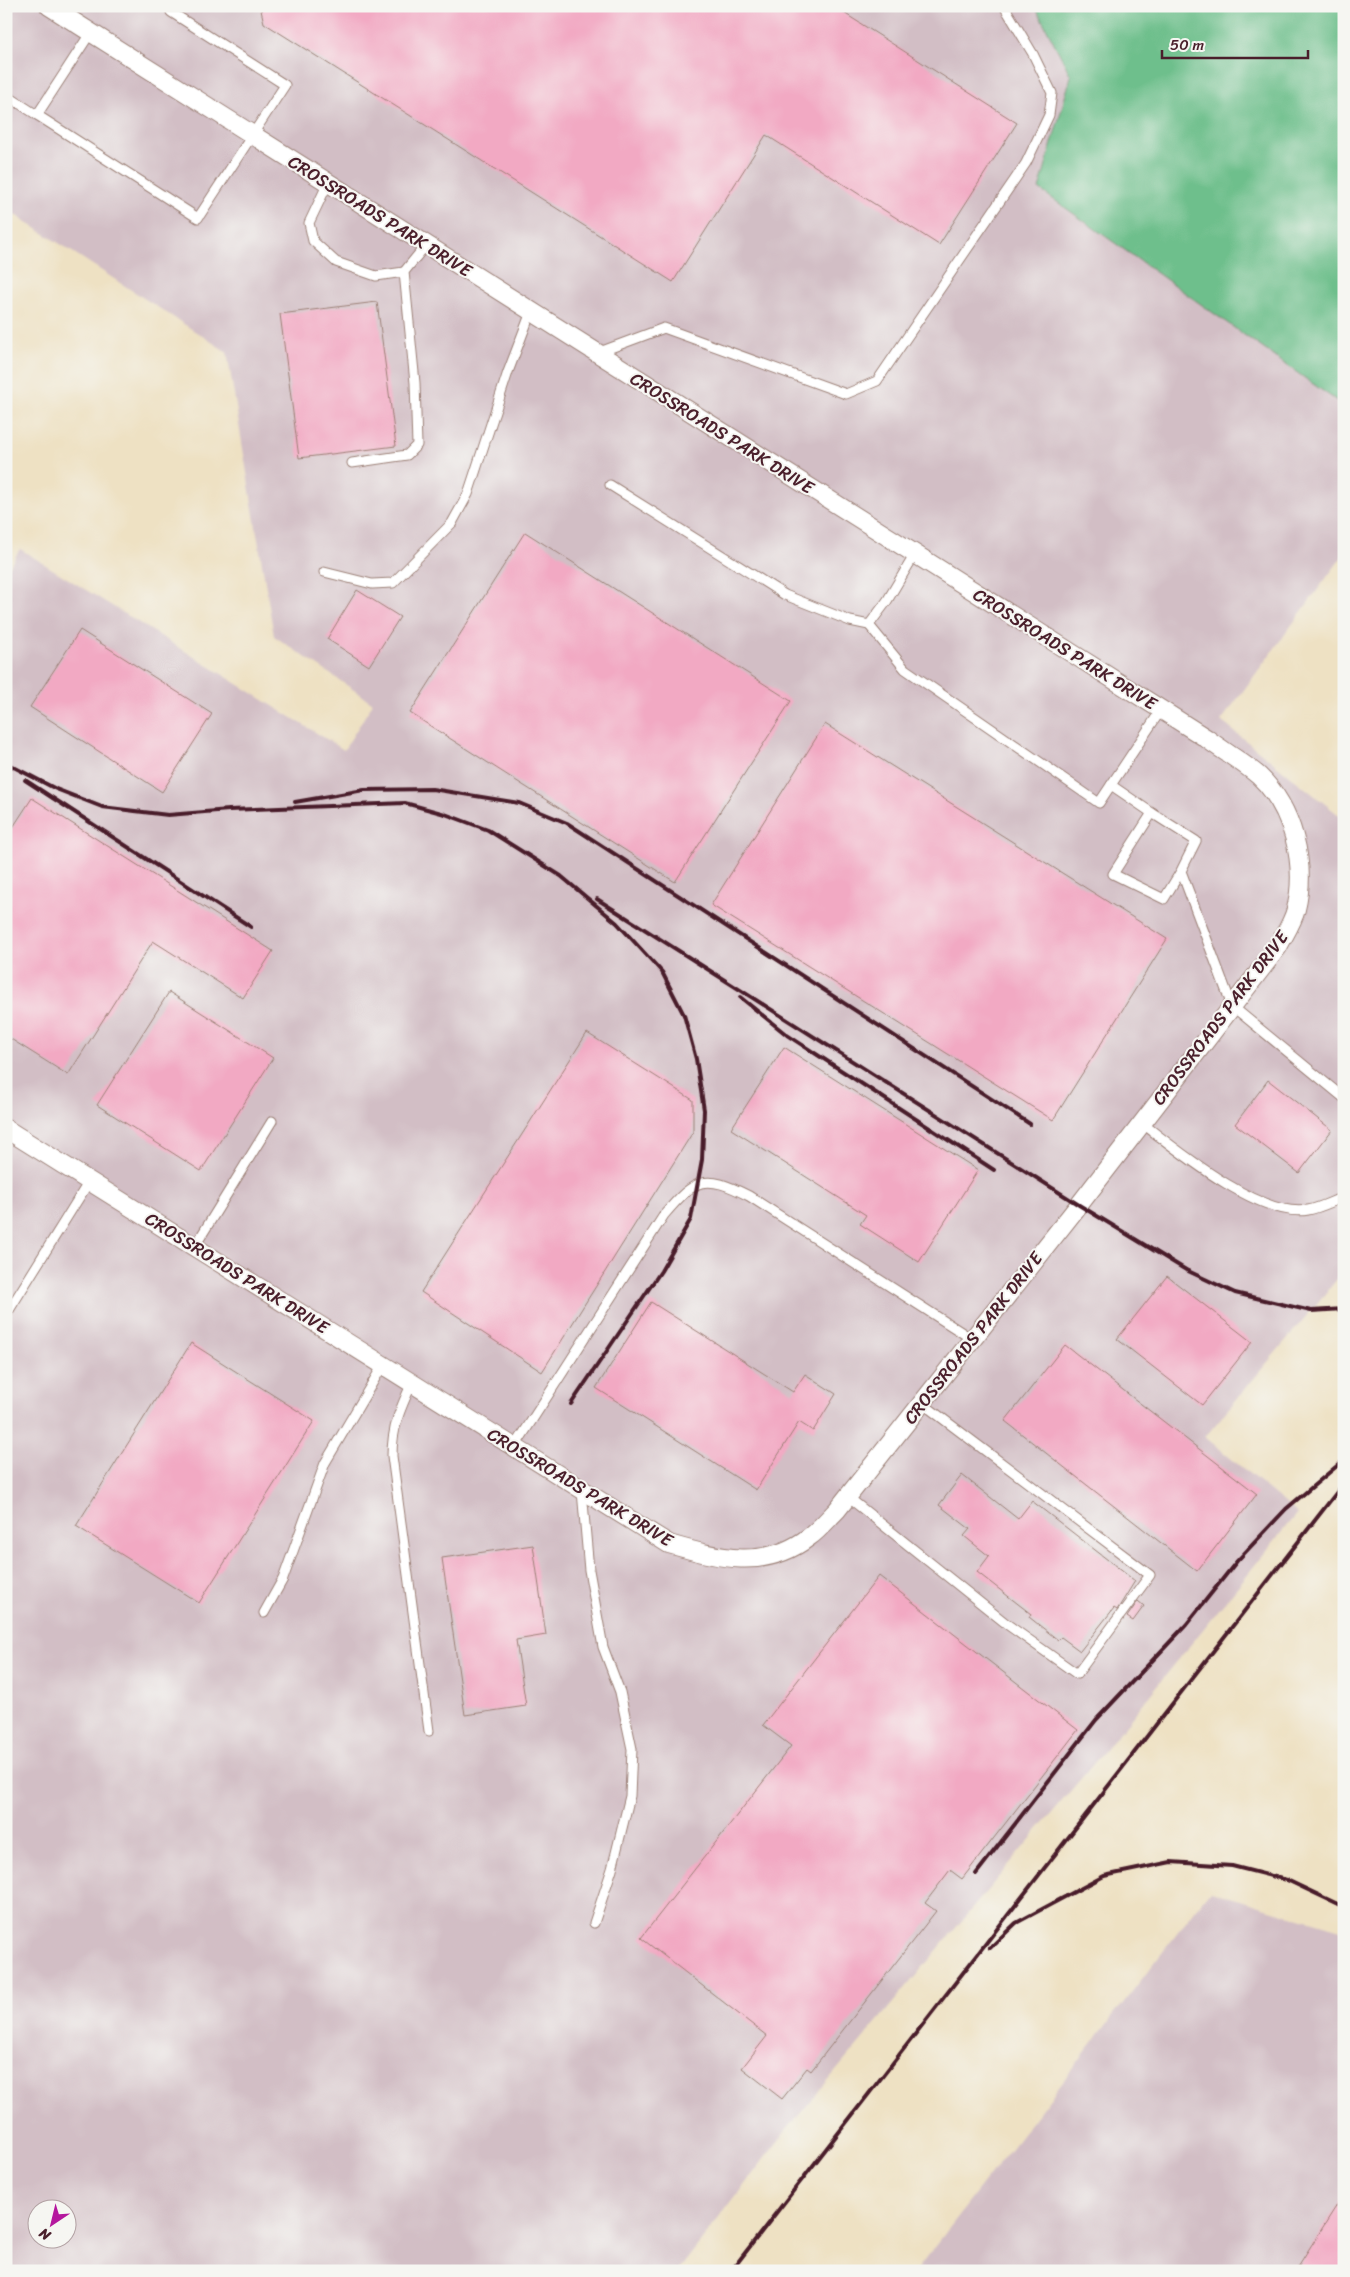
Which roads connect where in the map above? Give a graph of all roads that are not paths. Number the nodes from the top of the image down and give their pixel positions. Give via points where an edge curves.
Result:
1 (49, 6) edge
2 (1004, 6) edge
3 (171, 12) dead end
4 (91, 32) junction
5 (6, 95) edge
6 (37, 115) junction
7 (252, 135) junction
8 (328, 183) junction
9 (426, 245) junction
10 (404, 272) junction
11 (531, 312) junction
12 (596, 353) junction
13 (352, 463) dead end
14 (610, 485) dead end
15 (915, 554) junction
16 (324, 572) dead end
17 (869, 625) junction
18 (1161, 710) junction
19 (1111, 785) junction
20 (1152, 812) junction
21 (1181, 871) junction
22 (1232, 1006) junction
23 (1344, 1098) edge
24 (272, 1121) dead end
25 (1142, 1123) junction
26 (6, 1129) edge
27 (90, 1180) junction
28 (1344, 1197) edge
29 (195, 1246) junction
30 (6, 1315) edge
31 (972, 1338) junction
32 (384, 1365) junction
33 (412, 1383) junction
34 (922, 1403) junction
35 (514, 1448) junction
36 (582, 1491) junction
37 (848, 1497) junction
38 (264, 1612) dead end
39 (429, 1732) dead end
40 (594, 1923) dead end

1 - 4 street, CROSSROADS PARK DRIVE
2 - 12 lane via 1052,93 1050,115 1026,164 876,381 846,394 664,328
3 - 7 lane via 285,85
4 - 6 lane
4 - 7 street, CROSSROADS PARK DRIVE
5 - 6 lane
6 - 7 lane via 198,218
7 - 8 street, CROSSROADS PARK DRIVE
8 - 9 street, CROSSROADS PARK DRIVE
8 - 10 lane via 309,223 313,241 336,262 376,276
9 - 10 lane
9 - 11 street, CROSSROADS PARK DRIVE
10 - 13 lane via 415,383 417,444 407,455
11 - 12 street, CROSSROADS PARK DRIVE
11 - 16 lane via 468,494 452,523 393,583 372,584
12 - 15 street, CROSSROADS PARK DRIVE
14 - 17 lane via 784,595 850,621
15 - 17 lane
15 - 18 street, CROSSROADS PARK DRIVE
17 - 19 lane via 905,669 1077,789 1099,803
18 - 19 lane
18 - 22 street, CROSSROADS PARK DRIVE via 1258,776 1282,803 1295,836 1301,886 1296,911 1278,947
19 - 20 lane
20 - 21 lane via 1196,841
20 - 21 lane via 1114,874 1164,899
21 - 22 lane
22 - 23 lane
22 - 25 street, CROSSROADS PARK DRIVE
24 - 29 lane
25 - 28 lane via 1202,1169 1274,1207 1307,1210
25 - 31 street, CROSSROADS PARK DRIVE
26 - 27 street, CROSSROADS PARK DRIVE
27 - 29 street, CROSSROADS PARK DRIVE
27 - 30 lane
29 - 32 street, CROSSROADS PARK DRIVE
31 - 34 street, CROSSROADS PARK DRIVE
31 - 35 lane via 749,1196 729,1186 698,1182 682,1193 664,1215
32 - 33 street, CROSSROADS PARK DRIVE
32 - 38 lane via 325,1462 283,1579
33 - 35 street, CROSSROADS PARK DRIVE
33 - 39 lane via 392,1436 392,1456
34 - 37 street, CROSSROADS PARK DRIVE
34 - 37 lane via 1150,1575 1077,1674 1008,1625
35 - 36 street, CROSSROADS PARK DRIVE
36 - 37 street, CROSSROADS PARK DRIVE via 669,1544 712,1557 744,1560 777,1554 809,1538
36 - 40 lane via 589,1570 603,1647 620,1692 632,1749 630,1796 612,1869

